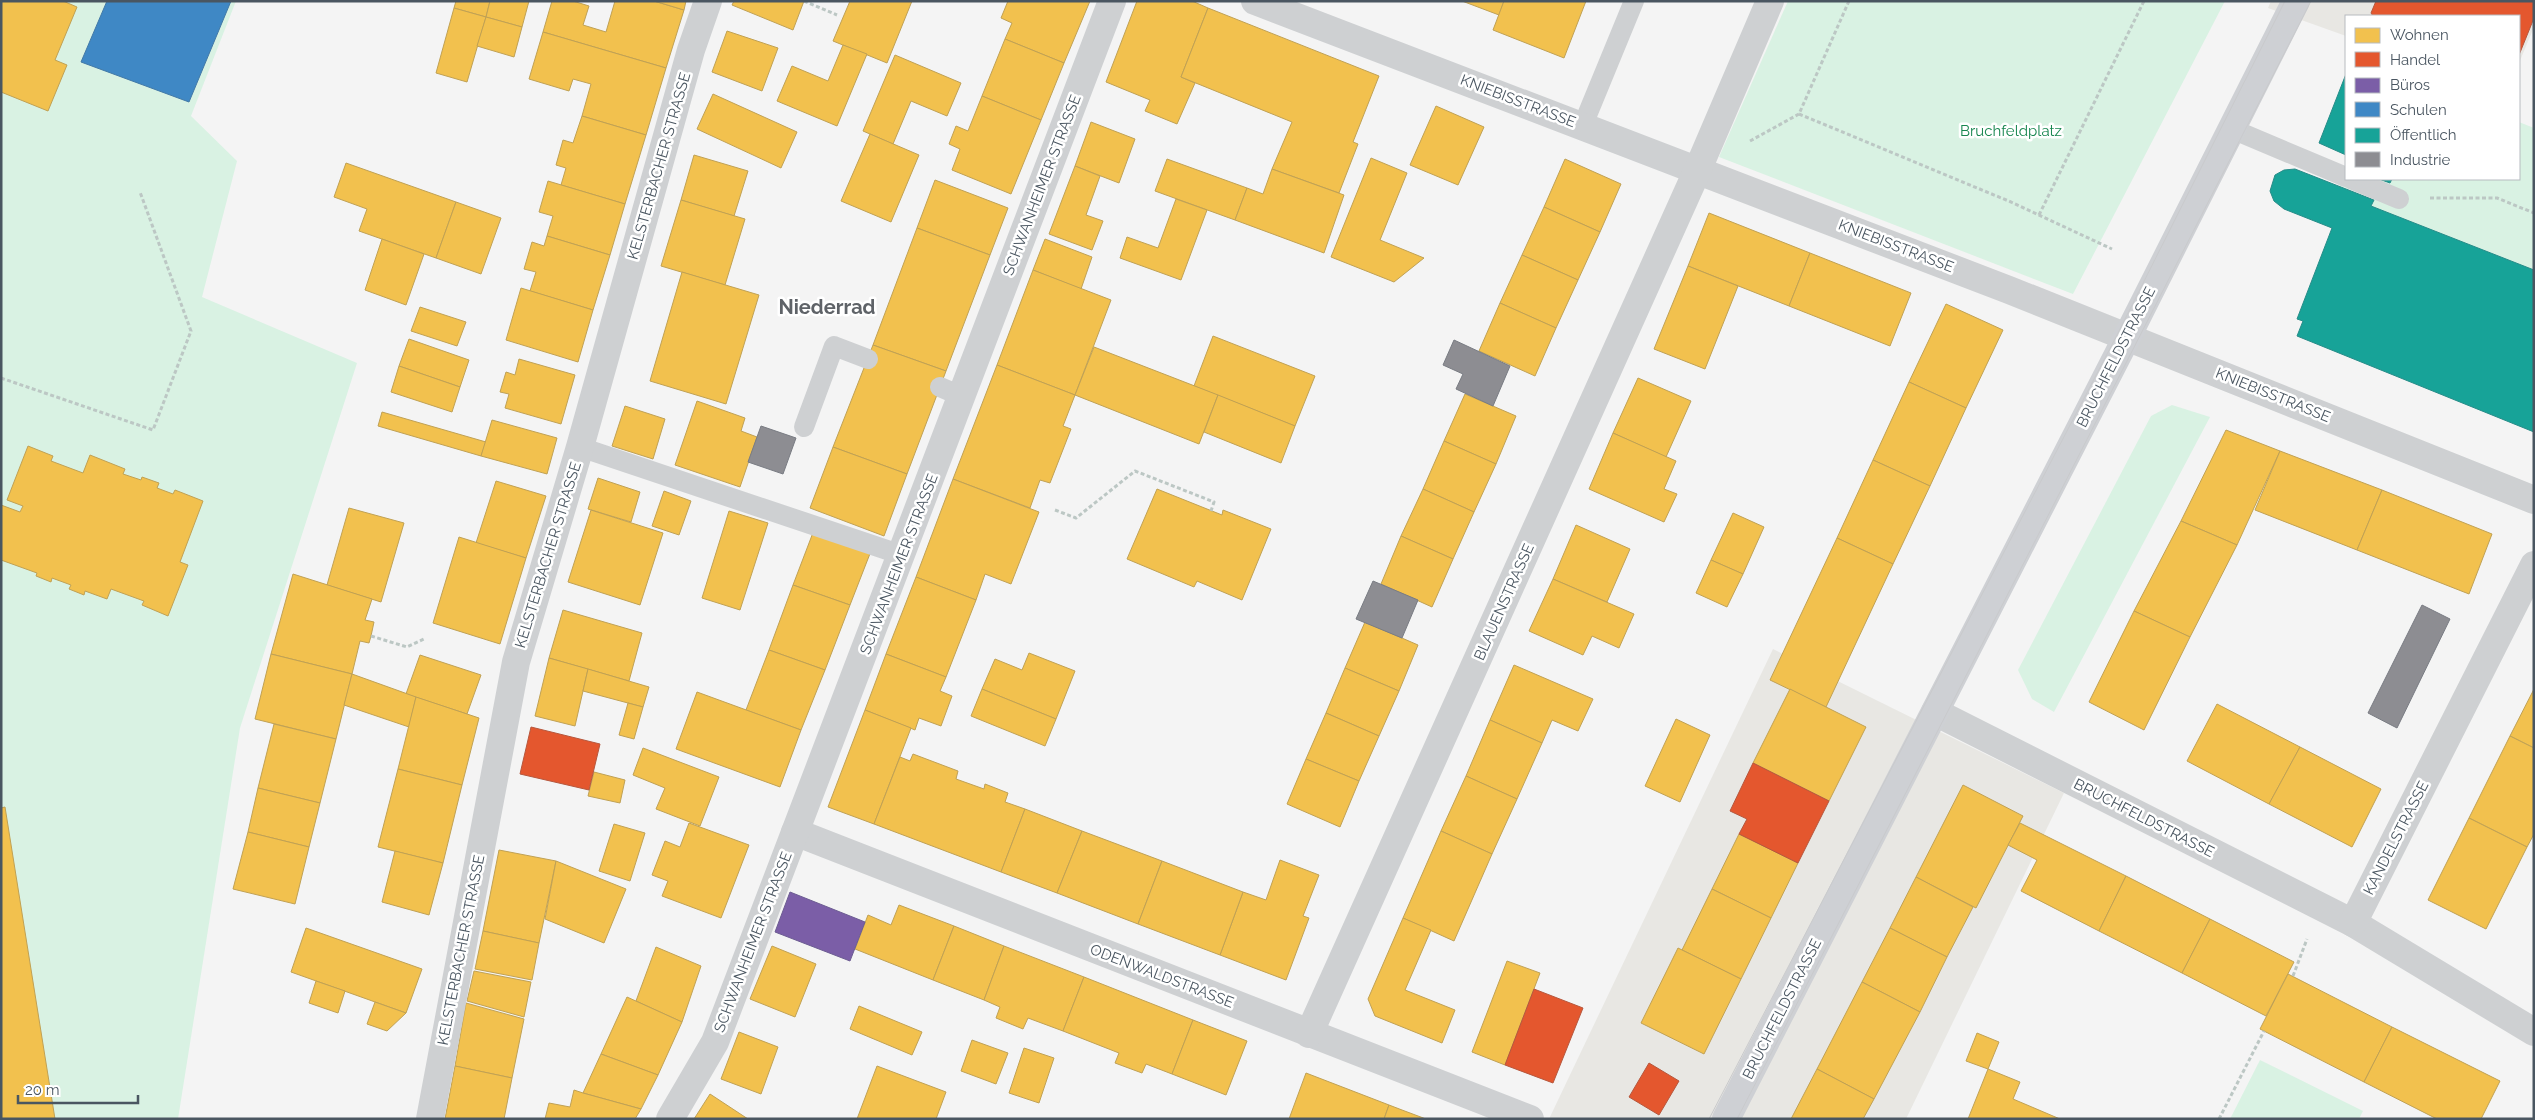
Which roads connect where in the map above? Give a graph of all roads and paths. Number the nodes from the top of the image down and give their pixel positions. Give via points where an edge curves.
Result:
1 (708, 1) edge
2 (1112, 1) edge
3 (1255, 1) edge
4 (1634, 1) edge
5 (1770, 1) edge
6 (1848, 1) edge
7 (2144, 1) edge
8 (2296, 1) edge
9 (804, 2) edge
10 (837, 15) dead end
11 (1582, 125) junction
12 (2232, 129) junction
13 (1698, 169) junction
14 (2345, 176) edge
15 (2354, 180) edge
16 (140, 192) dead end
17 (2399, 199) joint
18 (2534, 213) edge
19 (2039, 215) junction
20 (2112, 249) dead end
21 (2127, 337) junction
22 (868, 359) dead end
23 (1, 378) edge
24 (804, 428) dead end
25 (580, 447) junction
26 (2534, 500) edge
27 (1055, 510) dead end
28 (1211, 510) dead end
29 (902, 555) junction
30 (2534, 565) edge
31 (370, 636) dead end
32 (424, 639) dead end
33 (1935, 712) junction
34 (795, 832) junction
35 (2353, 923) junction
36 (2264, 1031) dead end
37 (2534, 1032) edge
38 (1310, 1034) junction
39 (430, 1119) edge
40 (670, 1119) edge
41 (1530, 1119) edge
42 (1726, 1119) edge
43 (2219, 1119) edge

1 - 25 street, KELSTERBACHER STRASSE via 691,50
2 - 29 street, SCHWANHEIMER STRASSE via 950,392
3 - 11 street, KNIEBISSTRASSE
4 - 11 lane
5 - 13 street
6 - 19 path via 1799,114
7 - 19 path
8 - 12 street, BRUCHFELDSTRASSE
9 - 10 path
11 - 13 street, KNIEBISSTRASSE
12 - 14 lane
12 - 21 street, BRUCHFELDSTRASSE
13 - 21 street, KNIEBISSTRASSE
13 - 38 street, BLAUENSTRASSE
15 - 17 lane
16 - 23 path via 190,331 153,430
17 - 18 path via 2497,198
19 - 20 path
21 - 26 street, KNIEBISSTRASSE
21 - 33 street, BRUCHFELDSTRASSE
22 - 24 lane via 834,346
25 - 29 lane
25 - 39 street, KELSTERBACHER STRASSE via 516,662
27 - 28 path via 1076,518 1135,471 1214,502
29 - 34 street, SCHWANHEIMER STRASSE
30 - 35 street, KANDELSTRASSE
31 - 32 path via 407,647
33 - 35 street, BRUCHFELDSTRASSE
33 - 42 street, BRUCHFELDSTRASSE
34 - 38 street, ODENWALDSTRASSE
34 - 40 street, SCHWANHEIMER STRASSE via 715,1042
35 - 37 street
36 - 43 path
38 - 41 street, ODENWALDSTRASSE

